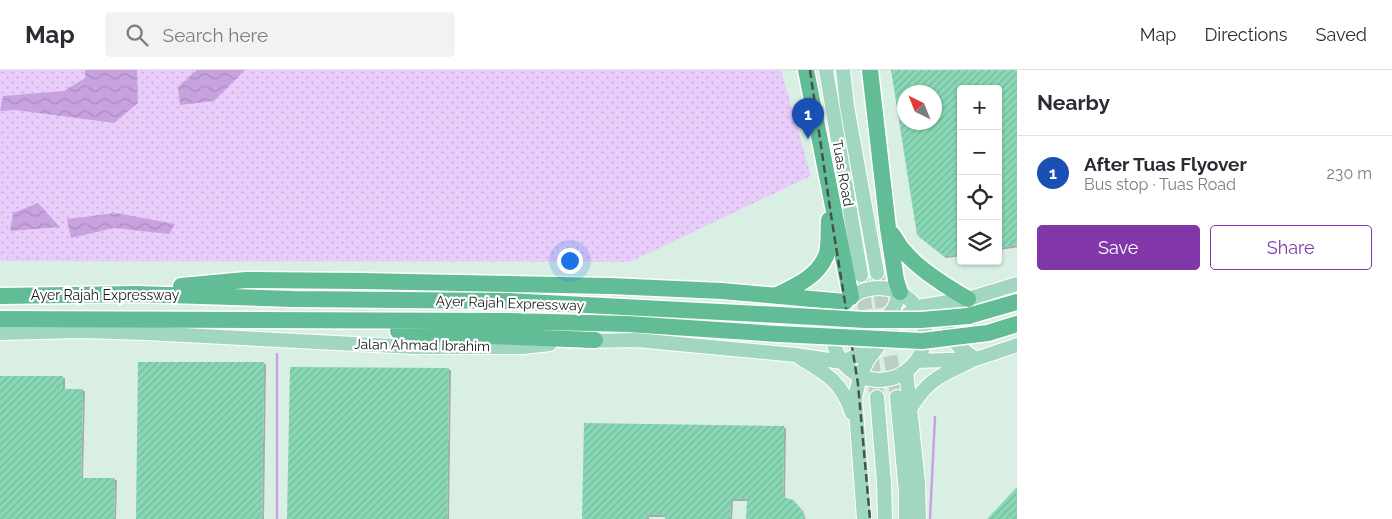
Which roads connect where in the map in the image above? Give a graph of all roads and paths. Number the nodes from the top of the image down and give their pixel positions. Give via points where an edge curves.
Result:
1 (806, 70) edge
2 (826, 70) edge
3 (843, 70) edge
4 (870, 70) edge
5 (832, 205) junction
6 (888, 228) junction
7 (877, 273) tunnel mouth
8 (861, 275) tunnel mouth
9 (1017, 284) edge
10 (900, 292) junction
11 (136, 294) junction
12 (0, 296) edge
13 (774, 296) junction
14 (848, 299) junction
15 (1017, 302) edge
16 (917, 307) junction
17 (968, 307) junction
18 (0, 320) edge
19 (292, 321) junction
20 (1017, 324) edge
21 (0, 333) edge
22 (595, 340) junction
23 (1017, 345) edge
24 (796, 355) junction
25 (976, 359) junction
26 (916, 361) junction
27 (842, 362) junction
28 (906, 371) junction
29 (860, 377) junction
30 (877, 397) tunnel mouth
31 (897, 397) tunnel mouth
32 (910, 408) junction
33 (859, 442) junction
34 (864, 519) edge
35 (885, 519) edge
36 (906, 519) edge
37 (919, 519) edge

1 - 5 highway
2 - 8 main road, Tuas Road
3 - 7 main road, Tuas Road
4 - 6 highway
5 - 13 highway via 826,255 816,271 800,284
5 - 14 highway
6 - 10 highway
6 - 17 highway via 903,251 950,288
9 - 17 main road
10 - 14 main road via 875,287 862,290
10 - 16 main road
10 - 27 main road via 894,308 856,356
11 - 12 highway, Ayer Rajah Expressway
11 - 13 highway via 153,288 256,280 610,286
11 - 17 highway, Ayer Rajah Expressway, bridge via 506,301 865,320 912,320
13 - 14 highway
14 - 27 main road via 838,311 832,332 836,353
15 - 17 highway, Ayer Rajah Expressway
16 - 17 main road
16 - 26 main road via 922,316 925,337 924,347
16 - 29 main road via 893,326 867,361
17 - 25 main road via 957,310 949,331 961,350
18 - 19 highway, Ayer Rajah Expressway
19 - 20 highway, Ayer Rajah Expressway, bridge via 628,324 922,341 988,333
19 - 22 highway via 436,334
21 - 22 main road, Jalan Ahmad Ibrahim via 146,333 414,346 523,347
22 - 24 main road, Jalan Ahmad Ibrahim via 636,340
23 - 25 main road
24 - 27 main road, Jalan Ahmad Ibrahim
24 - 33 main road via 837,383 846,396
25 - 26 main road
25 - 32 main road via 933,379
26 - 28 main road
27 - 29 main road
28 - 29 main road via 888,380
28 - 32 main road
29 - 33 main road via 855,397
30 - 35 main road
31 - 36 main road
32 - 37 main road
33 - 34 main road

